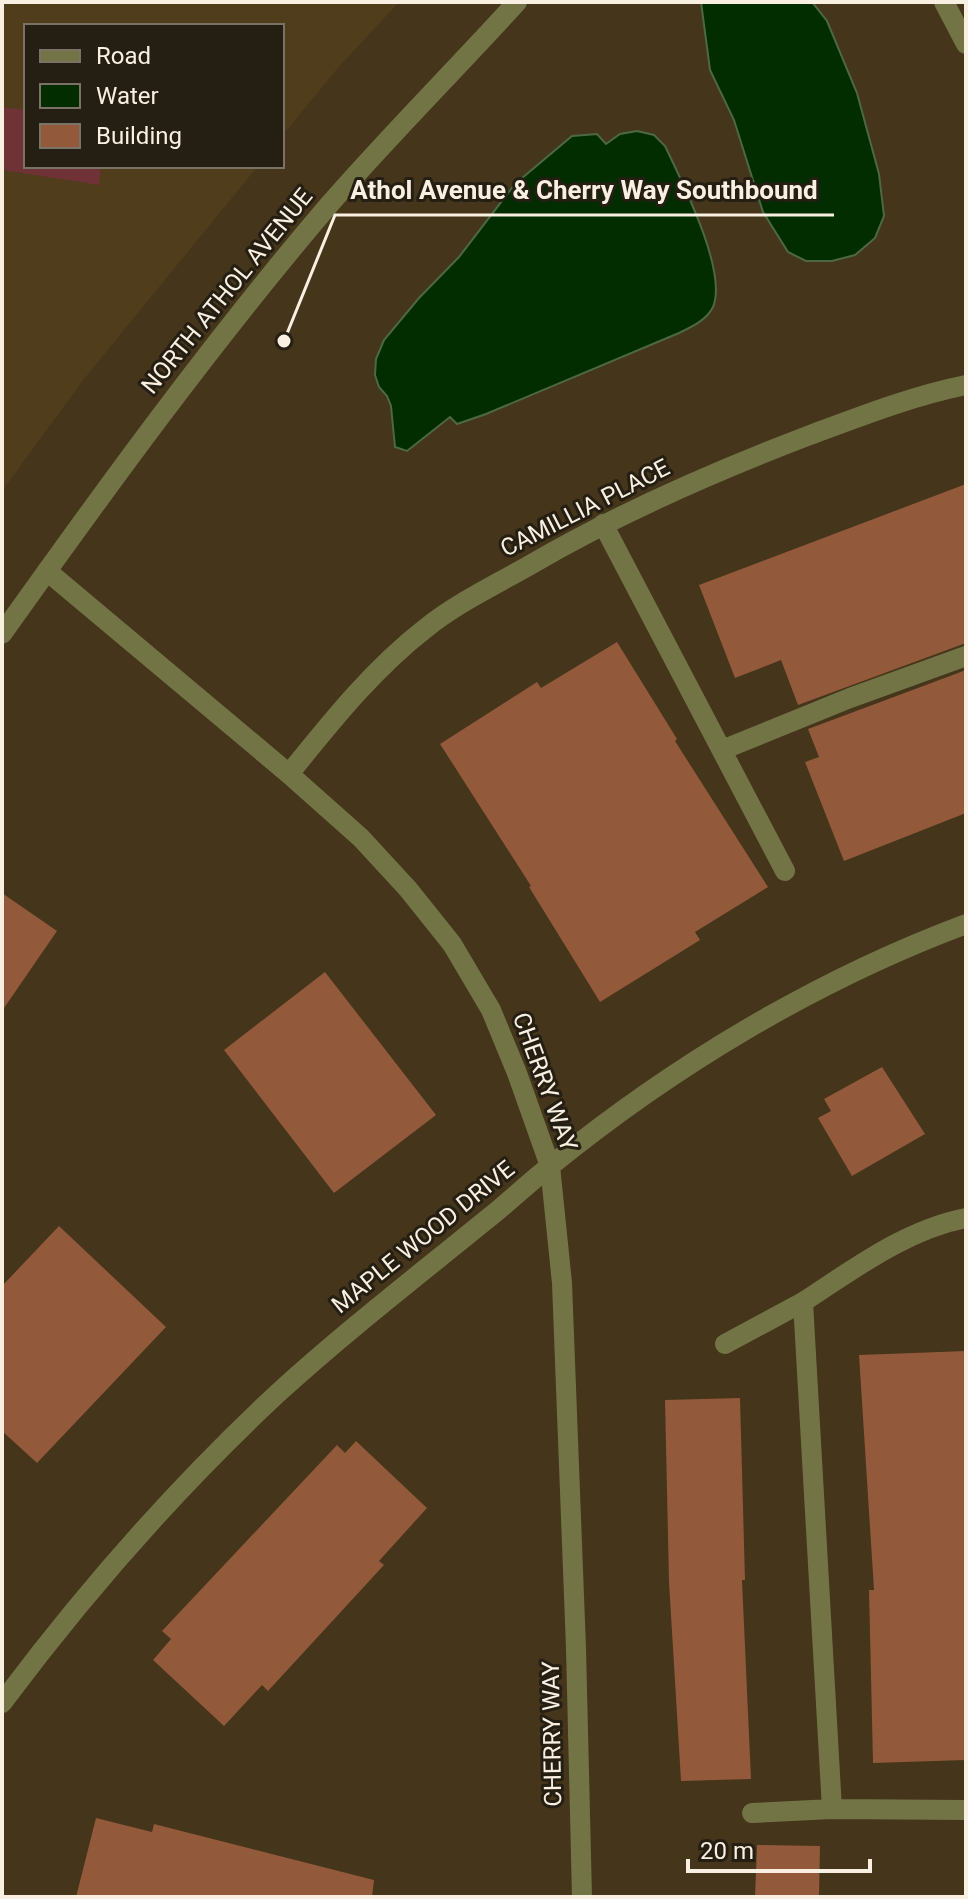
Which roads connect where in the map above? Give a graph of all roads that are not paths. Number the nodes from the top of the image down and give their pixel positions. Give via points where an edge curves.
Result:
1 (517, 2) edge
2 (944, 2) edge
3 (966, 44) edge
4 (966, 385) edge
5 (603, 524) junction
6 (47, 571) junction
7 (2, 634) edge
8 (966, 656) edge
9 (722, 750) junction
10 (289, 774) junction
11 (785, 871) dead end
12 (966, 924) edge
13 (550, 1166) junction
14 (966, 1218) edge
15 (803, 1302) junction
16 (725, 1344) dead end
17 (2, 1703) edge
18 (832, 1809) junction
19 (966, 1810) edge
20 (752, 1813) dead end
21 (582, 1897) edge

1 - 6 street, NORTH ATHOL AVENUE via 329,205 219,340
2 - 3 street
4 - 5 street, CAMILLIA PLACE via 931,392 770,450
5 - 9 street
5 - 10 street, CAMILLIA PLACE via 428,626 375,673
6 - 7 street, NORTH ATHOL AVENUE
6 - 10 street, CHERRY WAY
8 - 9 street
9 - 11 street
10 - 13 street, CHERRY WAY via 370,848 452,944 491,1010
12 - 13 street, MAPLE WOOD DRIVE via 807,996 655,1088
13 - 17 street, MAPLE WOOD DRIVE via 378,1305 234,1435 117,1561
13 - 21 street, CHERRY WAY via 566,1353
14 - 15 street via 919,1232
15 - 16 street
15 - 18 street
18 - 19 street
18 - 20 street

